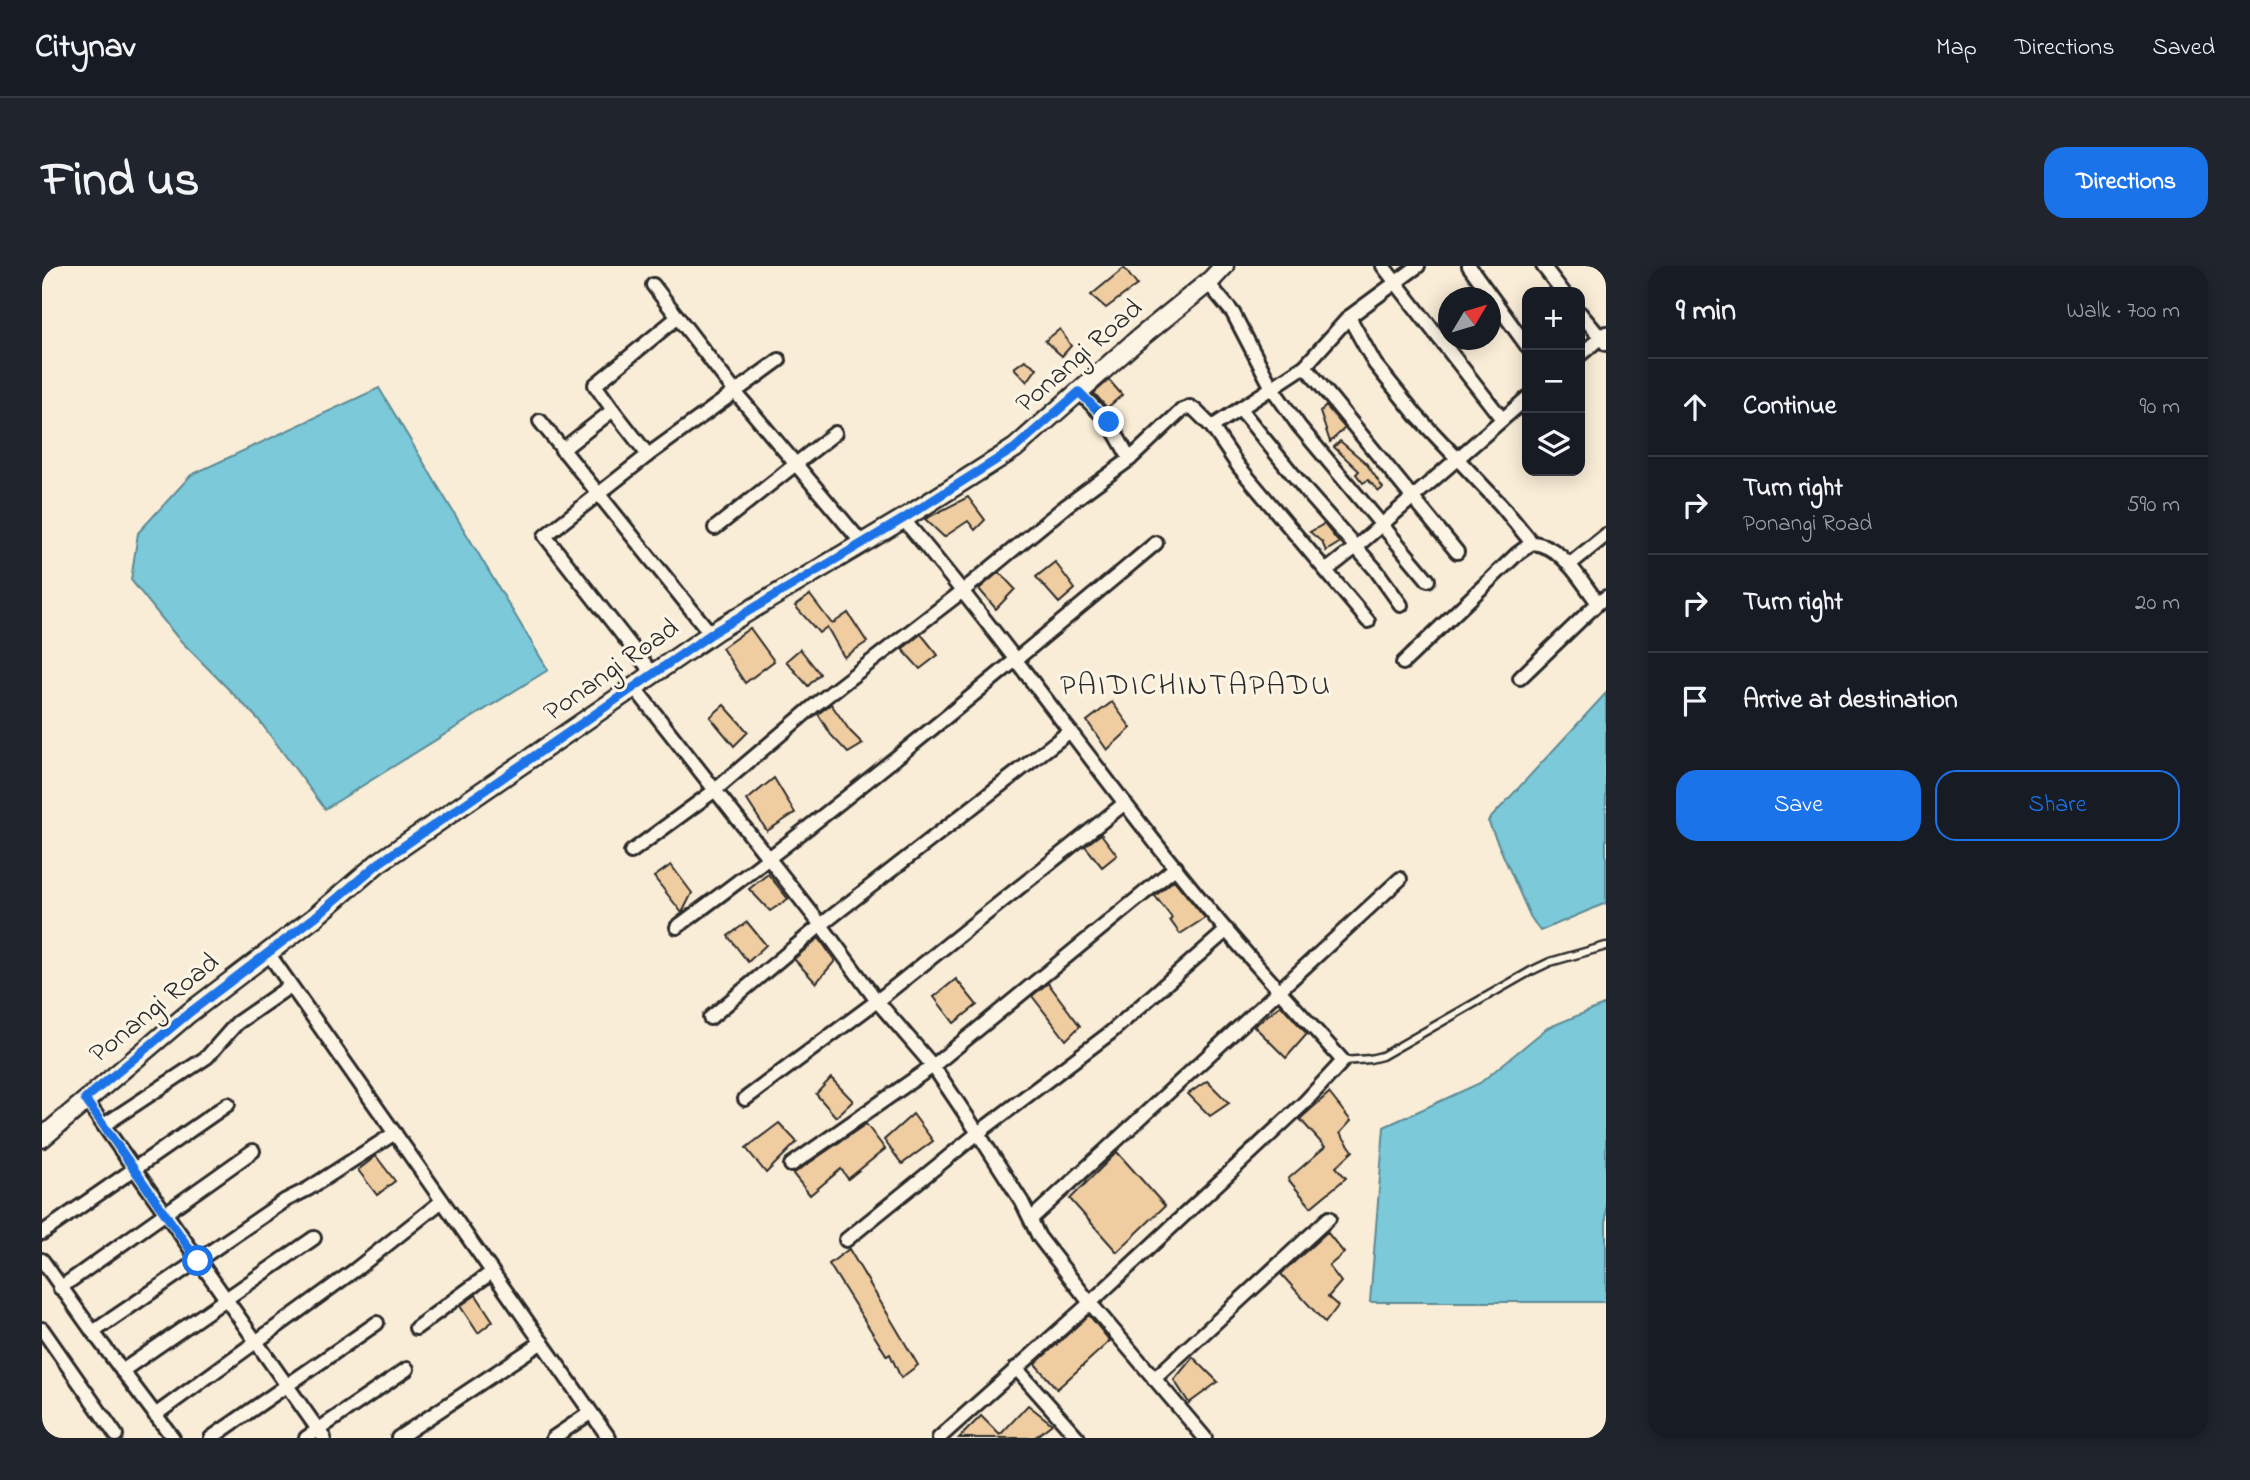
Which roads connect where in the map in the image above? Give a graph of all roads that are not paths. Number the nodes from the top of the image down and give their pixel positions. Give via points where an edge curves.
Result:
1 (1224, 266) edge
2 (1383, 266) edge
3 (1418, 266) edge
4 (1469, 266) edge
5 (1543, 266) edge
6 (1395, 281) junction
7 (1208, 283) junction
8 (653, 285) dead end
9 (1559, 287) edge
10 (678, 317) junction
11 (1349, 317) junction
12 (1585, 318) edge
13 (1604, 338) edge
14 (1522, 339) edge
15 (1585, 351) edge
16 (779, 359) dead end
17 (1305, 366) junction
18 (1272, 388) junction
19 (1079, 392) junction
20 (736, 393) junction
21 (1522, 402) edge
22 (1240, 408) junction
23 (613, 410) junction
24 (1502, 419) junction
25 (540, 421) dead end
26 (1212, 427) junction
27 (835, 433) dead end
28 (562, 450) junction
29 (648, 456) junction
30 (1456, 458) junction
31 (1130, 459) junction
32 (796, 464) junction
33 (599, 496) junction
34 (1411, 498) junction
35 (903, 519) junction
36 (1381, 524) junction
37 (715, 528) dead end
38 (1606, 535) edge
39 (862, 543) junction
40 (1156, 543) dead end
41 (1532, 543) junction
42 (1356, 547) junction
43 (1457, 552) dead end
44 (1569, 565) junction
45 (1327, 570) junction
46 (1428, 580) dead end
47 (964, 590) junction
48 (1602, 600) edge
49 (1401, 605) dead end
50 (1368, 621) dead end
51 (711, 634) junction
52 (1015, 660) junction
53 (1403, 663) dead end
54 (653, 674) junction
55 (1520, 678) dead end
56 (634, 687) junction
57 (1070, 731) junction
58 (714, 790) junction
59 (1125, 803) junction
60 (631, 852) dead end
61 (769, 859) junction
62 (1176, 867) junction
63 (1400, 879) dead end
64 (821, 925) junction
65 (677, 927) dead end
66 (1227, 930) junction
67 (1606, 946) edge
68 (268, 953) junction
69 (290, 986) junction
70 (1281, 991) junction
71 (877, 1001) junction
72 (710, 1017) dead end
73 (1343, 1061) junction
74 (933, 1066) junction
75 (85, 1099) junction
76 (745, 1099) dead end
77 (228, 1104) dead end
78 (104, 1125) junction
79 (394, 1133) junction
80 (978, 1133) junction
81 (42, 1138) edge
82 (253, 1151) dead end
83 (791, 1165) dead end
84 (134, 1169) junction
85 (442, 1201) junction
86 (164, 1212) junction
87 (1329, 1218) dead end
88 (1031, 1219) junction
89 (42, 1233) edge
90 (314, 1238) dead end
91 (846, 1240) dead end
92 (42, 1260) edge
93 (198, 1261) junction
94 (492, 1272) junction
95 (61, 1288) junction
96 (225, 1298) junction
97 (1090, 1303) junction
98 (377, 1323) dead end
99 (416, 1328) dead end
100 (42, 1329) edge
101 (93, 1332) junction
102 (255, 1341) junction
103 (542, 1342) junction
104 (1016, 1368) junction
105 (407, 1369) dead end
106 (122, 1371) junction
107 (1154, 1379) junction
108 (286, 1385) junction
109 (590, 1413) junction
110 (155, 1415) junction
111 (321, 1434) edge
112 (116, 1435) dead end
113 (173, 1438) edge
114 (211, 1438) edge
115 (306, 1438) edge
116 (398, 1438) edge
117 (553, 1438) edge
118 (609, 1438) edge
119 (939, 1438) edge
120 (1078, 1438) edge
121 (1205, 1438) edge

1 - 7 street, Ponangi Road
2 - 6 street
3 - 6 street
4 - 14 street
5 - 9 street
6 - 11 street
6 - 24 street
7 - 18 street via 1233,313
7 - 19 street, Ponangi Road
8 - 10 street
10 - 20 street
10 - 23 street via 595,385
11 - 17 street
11 - 30 street via 1375,364
12 - 13 street
13 - 15 street
16 - 20 street
17 - 18 street
17 - 34 street
18 - 22 street
18 - 36 street
19 - 31 street via 1109,422
19 - 35 street, Ponangi Road via 1015,448
20 - 29 street
20 - 32 street
21 - 24 street
22 - 26 street
22 - 42 street
23 - 28 street
23 - 29 street
24 - 30 street
25 - 28 street
26 - 31 street via 1190,407 1182,410
26 - 45 street via 1239,467
27 - 32 street
28 - 33 street
29 - 33 street
30 - 34 street
30 - 41 street
31 - 47 street
32 - 37 street
32 - 39 street
33 - 51 street
33 - 54 street via 545,536
34 - 36 street
34 - 43 street
35 - 39 street, Ponangi Road
35 - 47 street
36 - 42 street
36 - 46 street
38 - 44 street
39 - 51 street, Ponangi Road
40 - 52 street
41 - 44 street via 1543,544
41 - 53 street
42 - 45 street
42 - 49 street
44 - 48 street
45 - 50 street
47 - 52 street
47 - 58 street
48 - 55 street
51 - 54 street, Ponangi Road
52 - 57 street
52 - 61 street
54 - 56 street, Ponangi Road
56 - 58 street
56 - 68 street, Ponangi Road via 379,863
57 - 59 street
57 - 64 street
58 - 60 street
58 - 61 street
59 - 62 street
59 - 71 street
61 - 64 street
61 - 65 street
62 - 66 street
62 - 74 street
63 - 70 street
64 - 71 street
64 - 72 street
66 - 70 street
66 - 80 street via 1110,1033
67 - 73 lane via 1531,971 1382,1056
68 - 69 street
68 - 75 street, Ponangi Road
69 - 78 street via 237,1023 207,1057
69 - 79 street
70 - 73 street
70 - 88 street
71 - 74 street
71 - 76 street
73 - 97 street
74 - 80 street
74 - 83 street
75 - 78 street
75 - 81 street, Ponangi Road
77 - 84 street
78 - 84 street
79 - 85 street
79 - 93 street
80 - 88 street
80 - 91 street
82 - 86 street
84 - 86 street
84 - 89 street
85 - 94 street
85 - 102 street
86 - 93 street
86 - 95 street
87 - 107 street
88 - 97 street via 1039,1237
90 - 96 street
92 - 95 street
93 - 96 street
93 - 101 street
94 - 99 street
94 - 103 street
95 - 101 street
96 - 102 street
96 - 106 street
97 - 104 street
97 - 107 street
98 - 108 street
100 - 112 street
101 - 106 street
102 - 108 street
102 - 110 street
103 - 109 street
103 - 116 street
104 - 119 street
104 - 120 street
105 - 111 street
106 - 110 street
107 - 121 street
108 - 111 street
108 - 114 street
109 - 117 street
109 - 118 street
110 - 113 street
111 - 115 street

